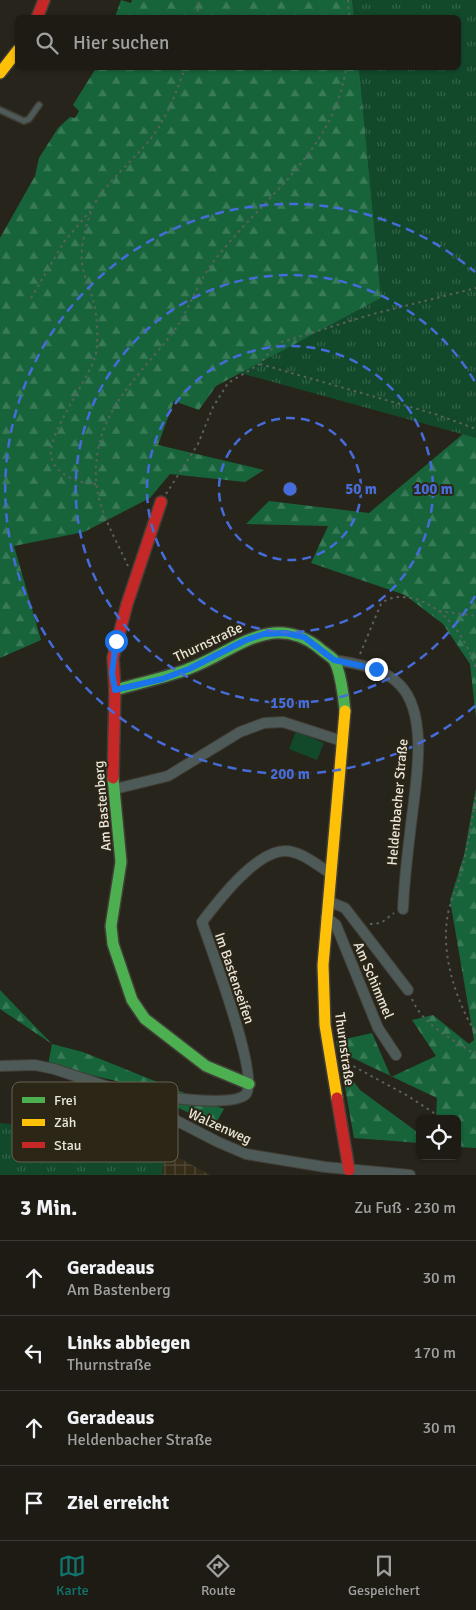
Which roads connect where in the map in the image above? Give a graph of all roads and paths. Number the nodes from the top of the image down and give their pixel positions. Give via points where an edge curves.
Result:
1 (44, 0) edge
2 (199, 0) edge
3 (348, 0) edge
4 (38, 15) edge
5 (196, 15) edge
6 (348, 15) edge
7 (15, 54) edge
8 (184, 70) edge
9 (345, 70) edge
10 (0, 73) edge
11 (39, 105) dead end
12 (0, 110) edge
13 (92, 210) junction
14 (476, 288) edge
15 (31, 298) dead end
16 (260, 364) junction
17 (476, 429) edge
18 (96, 484) junction
19 (161, 502) joint
20 (135, 582) junction
21 (439, 611) junction
22 (476, 616) edge
23 (334, 660) junction
24 (356, 664) junction
25 (476, 669) edge
26 (115, 690) junction
27 (342, 741) junction
28 (115, 789) junction
29 (476, 797) edge
30 (330, 873) junction
31 (328, 901) junction
32 (403, 909) dead end
33 (391, 915) dead end
34 (326, 917) junction
35 (363, 924) dead end
36 (408, 990) joint
37 (476, 1034) edge
38 (476, 1052) edge
39 (329, 1054) junction
40 (396, 1054) dead end
41 (0, 1066) edge
42 (93, 1082) edge
43 (249, 1084) junction
44 (178, 1100) edge
45 (437, 1115) dead end
46 (178, 1122) edge
47 (350, 1170) junction
48 (410, 1175) edge

1 - 4 street
2 - 5 path
3 - 6 path
7 - 10 street
8 - 13 path via 162,122
9 - 18 path via 334,114 312,151 221,252 204,275 187,312 111,409 100,436
11 - 12 lane via 24,121
13 - 15 path via 64,242
13 - 18 path via 81,249 82,266 95,307 98,343 95,357 50,452 53,462 73,479 79,483
14 - 16 path via 293,338 282,342
16 - 17 path via 435,414
16 - 19 path via 228,383 220,393 198,444
18 - 20 path via 103,510
19 - 20 street, Am Bastenberg
20 - 26 street, Am Bastenberg via 116,641 112,673
21 - 22 path
21 - 24 path via 420,600 385,600 378,607
21 - 25 path via 464,642
23 - 24 street, Heldenbacher Straße
23 - 26 street, Thurnstraße via 304,637 285,633 264,634 189,669
23 - 27 street, Thurnstraße via 344,697
24 - 32 street, Heldenbacher Straße via 376,669 400,685 415,714 418,748
26 - 28 street, Am Bastenberg via 112,764
27 - 28 street via 290,724 264,723 240,732 168,776
27 - 30 street, Thurnstraße
28 - 43 street, Am Bastenberg via 121,862 111,926 113,944 132,1000 145,1019 194,1058
29 - 37 path via 447,927 454,986
30 - 31 street, Thurnstraße
30 - 43 street, Im Bastenseifen via 295,852 275,852 240,878 202,922 236,1024
31 - 34 street, Thurnstraße
31 - 36 street via 346,908
33 - 35 path via 381,923
34 - 39 street, Thurnstraße via 323,965
34 - 40 street, Am Schimmel via 336,925 378,1028
36 - 38 path via 416,1008 433,1026
39 - 45 path via 361,1069
39 - 47 street, Thurnstraße
41 - 42 street, Walzenweg via 35,1065
43 - 44 street via 246,1094 240,1097
46 - 47 street, Walzenweg via 246,1154
47 - 48 street, Walzenweg

